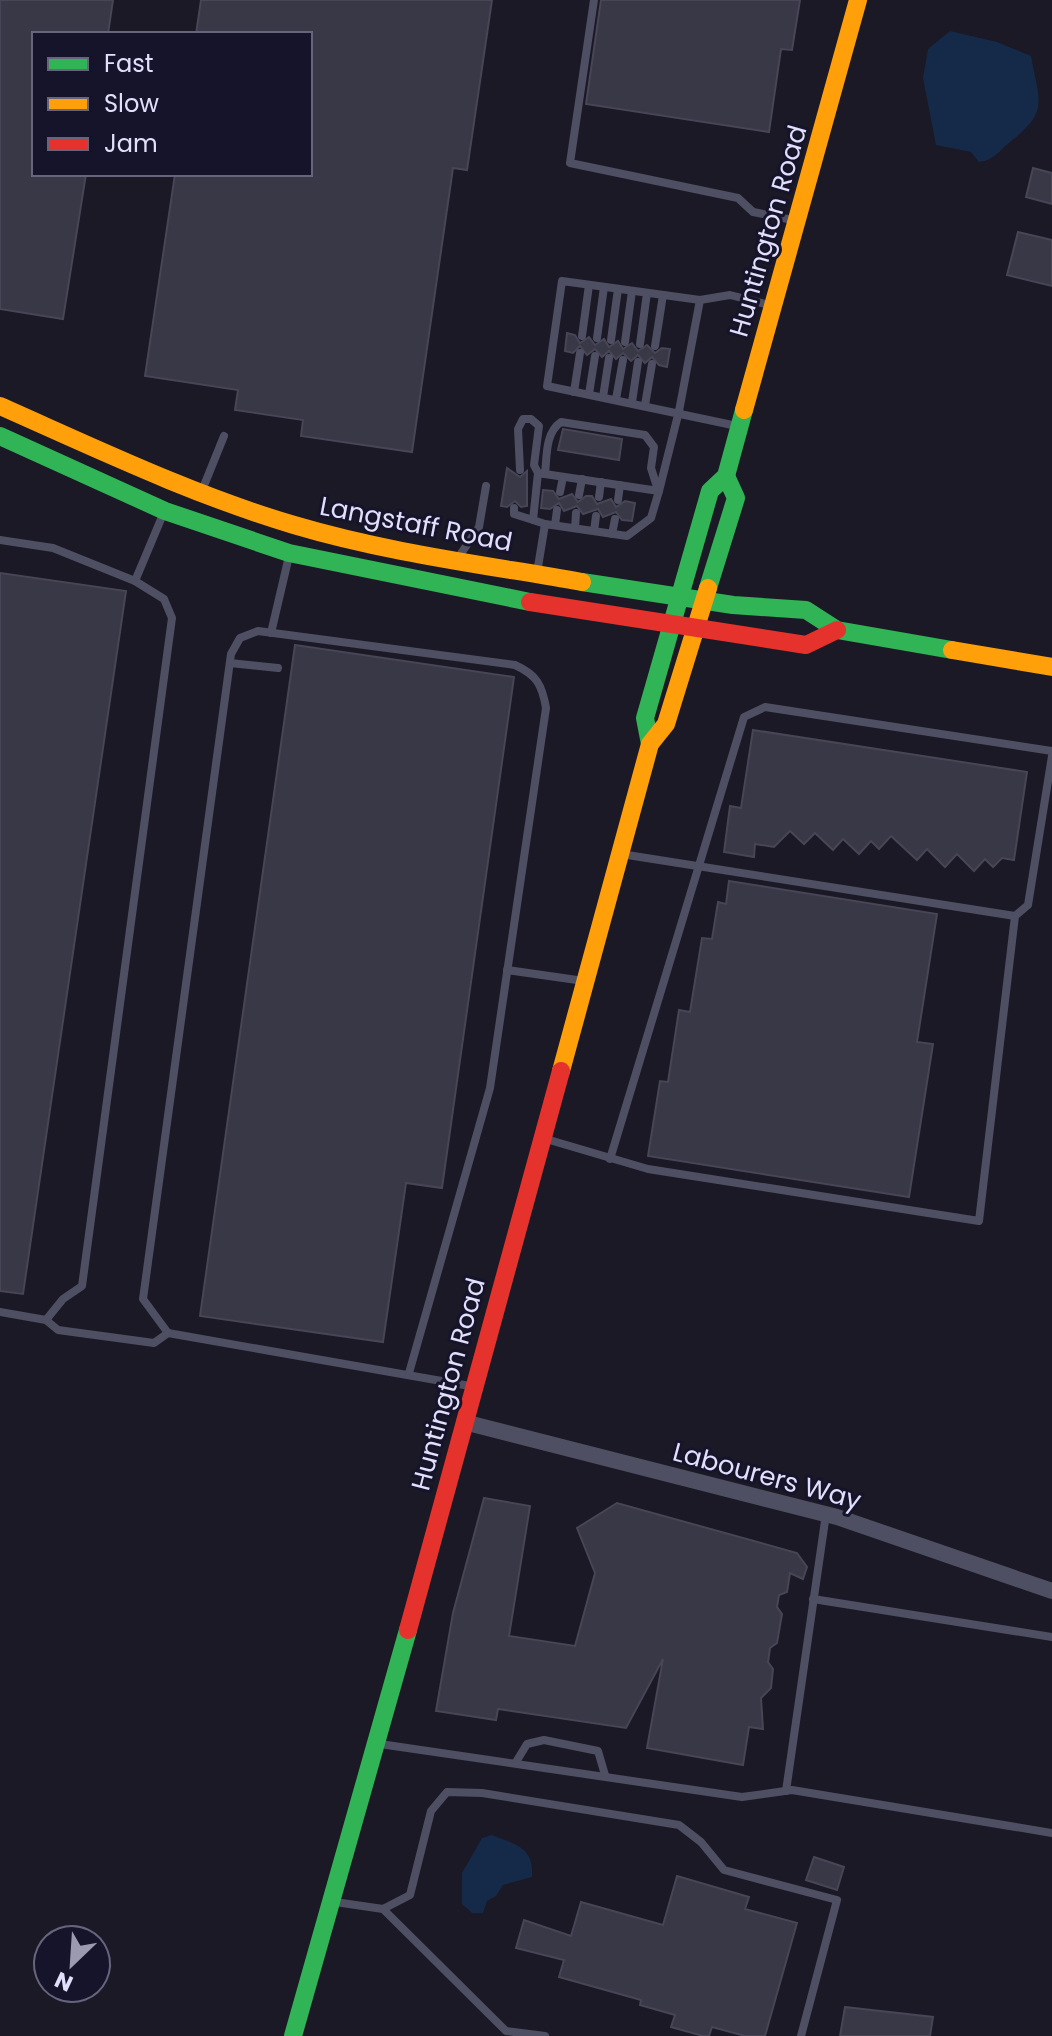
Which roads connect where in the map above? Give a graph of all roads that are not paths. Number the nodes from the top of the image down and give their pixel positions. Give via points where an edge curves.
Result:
1 (594, 0) edge
2 (858, 0) edge
3 (797, 221) junction
4 (589, 285) junction
5 (604, 287) junction
6 (618, 289) junction
7 (632, 291) junction
8 (647, 293) junction
9 (663, 295) junction
10 (700, 300) junction
11 (774, 306) junction
12 (582, 336) dead end
13 (597, 338) dead end
14 (611, 340) dead end
15 (625, 342) dead end
16 (640, 344) dead end
17 (655, 346) dead end
18 (580, 353) dead end
19 (595, 356) dead end
20 (609, 358) dead end
21 (623, 360) dead end
22 (638, 362) dead end
23 (652, 364) dead end
24 (574, 392) junction
25 (589, 394) junction
26 (603, 397) junction
27 (616, 399) junction
28 (632, 402) junction
29 (645, 405) junction
30 (0, 406) edge
31 (679, 411) junction
32 (740, 426) junction
33 (0, 436) edge
34 (224, 436) dead end
35 (520, 470) dead end
36 (541, 473) junction
37 (726, 476) junction
38 (563, 477) junction
39 (582, 479) junction
40 (601, 482) junction
41 (620, 485) junction
42 (486, 486) dead end
43 (659, 491) junction
44 (560, 492) dead end
45 (201, 494) junction
46 (579, 495) dead end
47 (599, 497) dead end
48 (618, 500) dead end
49 (514, 508) dead end
50 (557, 510) dead end
51 (165, 511) junction
52 (576, 513) dead end
53 (596, 516) dead end
54 (615, 519) dead end
55 (533, 520) junction
56 (545, 524) junction
57 (555, 525) junction
58 (575, 528) junction
59 (594, 531) junction
60 (612, 534) junction
61 (0, 540) edge
62 (289, 553) junction
63 (455, 560) junction
64 (537, 574) junction
65 (135, 581) junction
66 (681, 598) junction
67 (706, 602) junction
68 (672, 623) junction
69 (697, 627) junction
70 (837, 630) junction
71 (271, 633) junction
72 (230, 663) junction
73 (1052, 667) edge
74 (278, 668) dead end
75 (650, 744) junction
76 (1052, 753) edge
77 (620, 853) junction
78 (698, 866) junction
79 (1015, 916) junction
80 (507, 970) junction
81 (585, 981) junction
82 (542, 1138) junction
83 (610, 1159) junction
84 (0, 1312) edge
85 (46, 1320) junction
86 (168, 1333) junction
87 (409, 1373) junction
88 (474, 1387) junction
89 (464, 1422) junction
90 (826, 1514) junction
91 (1052, 1591) edge
92 (813, 1599) junction
93 (1052, 1637) edge
94 (375, 1743) junction
95 (516, 1762) junction
96 (605, 1775) junction
97 (786, 1791) junction
98 (1052, 1833) edge
99 (330, 1901) junction
100 (383, 1909) junction
101 (293, 2036) edge
102 (545, 2036) edge
103 (801, 2036) edge

1 - 3 lane via 570,163 738,198 753,212
2 - 3 street, Huntington Road
3 - 11 street, Huntington Road
4 - 5 lane
4 - 12 lane
4 - 24 lane via 562,281 549,371 547,386
5 - 6 lane
5 - 13 lane
6 - 7 lane
6 - 14 lane
7 - 8 lane
7 - 15 lane
8 - 9 lane
8 - 16 lane
9 - 10 lane
9 - 17 lane
10 - 11 lane via 730,295
10 - 31 lane
11 - 32 street, Huntington Road
18 - 24 lane
19 - 25 lane
20 - 26 lane
21 - 27 lane
22 - 28 lane
23 - 29 lane
24 - 25 lane
25 - 26 lane
26 - 27 lane
27 - 28 lane
28 - 29 lane
29 - 31 lane
30 - 45 street, Langstaff Road
31 - 32 lane
31 - 43 lane
32 - 37 street, Huntington Road
33 - 51 street, Langstaff Road
34 - 45 lane
35 - 36 lane via 518,429 523,419 531,419 539,426 534,465
36 - 38 lane
36 - 43 lane via 553,427 561,422 651,439 651,468
36 - 55 lane
37 - 66 street, Huntington Road via 710,491
37 - 67 street, Huntington Road via 736,498
38 - 39 lane
38 - 44 lane
39 - 40 lane
39 - 46 lane
40 - 41 lane
40 - 47 lane
41 - 43 lane
41 - 48 lane
42 - 63 lane via 479,527
43 - 60 lane via 651,518 627,536
45 - 63 street, Langstaff Road via 297,526
49 - 55 lane via 514,514
50 - 57 lane
51 - 62 street, Langstaff Road
51 - 65 lane
52 - 58 lane
53 - 59 lane
54 - 60 lane
55 - 56 lane
56 - 57 lane
56 - 64 lane
57 - 58 lane
58 - 59 lane
59 - 60 lane
61 - 65 lane via 53,548
62 - 68 street, Langstaff Road via 482,594
62 - 71 lane
63 - 64 street, Langstaff Road
64 - 66 street, Langstaff Road
65 - 85 lane via 164,599 172,618 82,1286
66 - 67 street, Langstaff Road
66 - 68 street, Huntington Road
67 - 69 street, Huntington Road
67 - 70 street, Langstaff Road via 806,610
68 - 69 street, Langstaff Road
68 - 75 street, Huntington Road via 645,718
69 - 70 street, Langstaff Road via 806,645
69 - 75 street, Huntington Road via 666,724
70 - 73 street, Langstaff Road
71 - 72 lane via 258,631 240,638
71 - 80 lane via 515,665 531,672 542,686 546,708
72 - 74 lane
72 - 86 lane via 143,1299
75 - 77 street, Huntington Road
76 - 78 lane via 765,707 744,717
76 - 79 lane via 1028,905
77 - 78 lane
77 - 81 street, Huntington Road
78 - 79 lane
78 - 83 lane
79 - 83 lane via 979,1221
80 - 81 lane
80 - 87 lane via 490,1088
81 - 82 street, Huntington Road
82 - 83 lane
82 - 88 street, Huntington Road
84 - 85 lane
85 - 86 lane via 58,1330 154,1343
86 - 87 lane
87 - 88 lane
88 - 89 street, Huntington Road
89 - 90 street, Labourers Way
89 - 94 street, Huntington Road
90 - 91 street, Labourers Way
90 - 92 lane
92 - 93 lane
92 - 97 lane
94 - 95 lane
94 - 99 street, Huntington Road
95 - 96 lane
95 - 96 lane via 527,1744 544,1740 598,1751
96 - 97 lane via 742,1797
97 - 98 lane
99 - 100 lane
99 - 101 street, Huntington Road
100 - 102 lane via 506,2031
100 - 103 lane via 410,1895 431,1811 447,1792 679,1825 724,1870 837,1900

